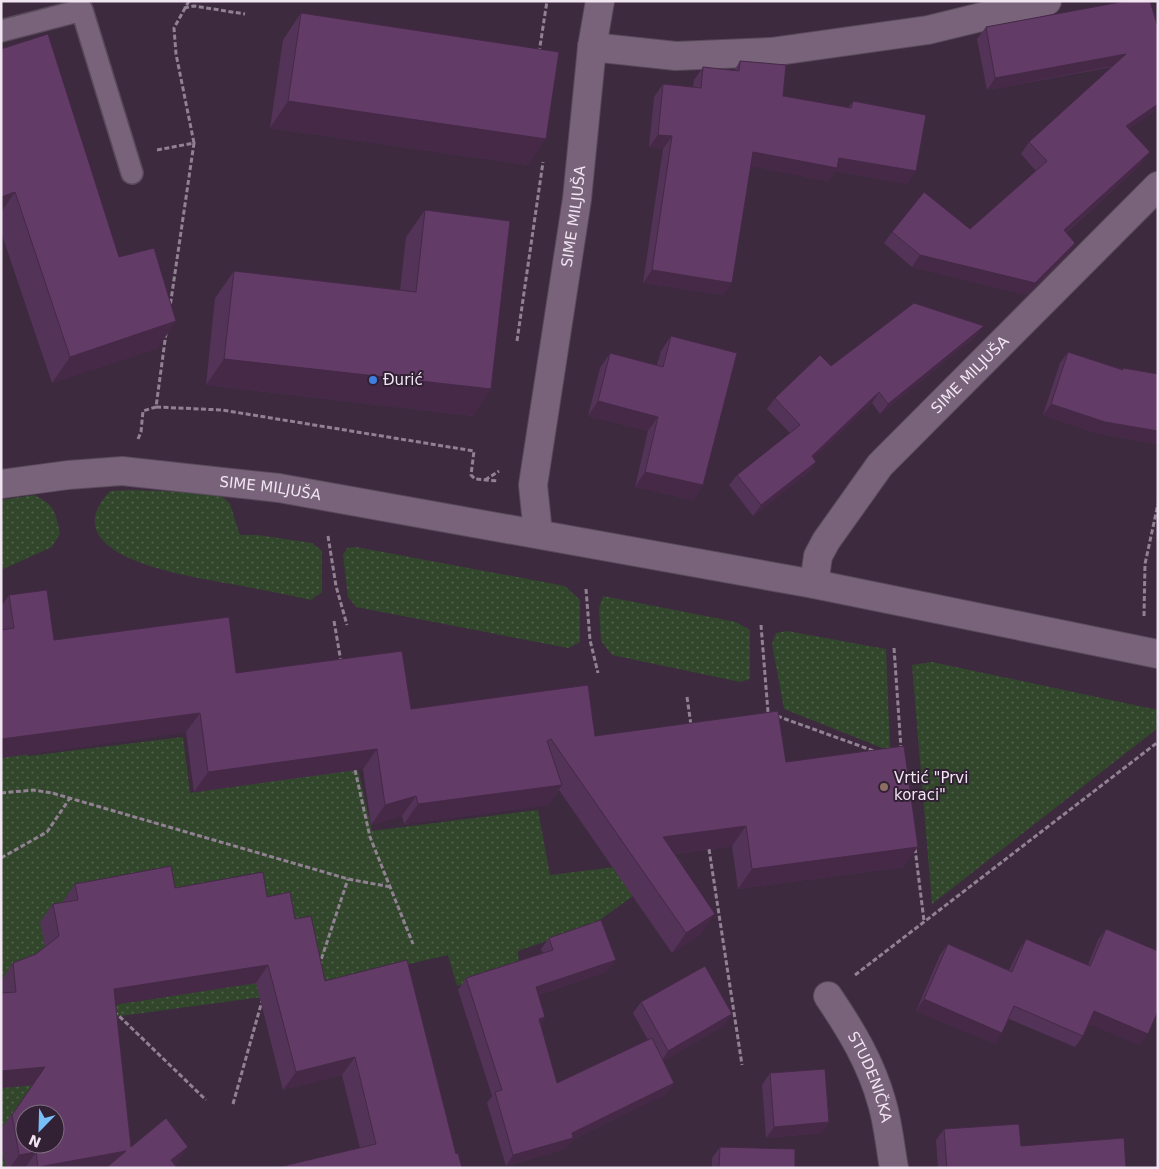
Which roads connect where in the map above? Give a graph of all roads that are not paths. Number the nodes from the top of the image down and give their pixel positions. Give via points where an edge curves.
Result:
1 (600, 1) edge
2 (1047, 1) edge
3 (1, 31) edge
4 (592, 47) junction
5 (129, 164) road end
6 (1158, 186) edge
7 (1, 484) edge
8 (538, 533) junction
9 (814, 584) junction
10 (1158, 654) edge
11 (828, 996) road end
12 (894, 1168) edge

1 - 4 street, SIME MILJUŠA
2 - 4 street via 928,30 771,52 676,56
3 - 5 lane via 82,10
4 - 8 street, SIME MILJUŠA via 577,199 533,485
6 - 9 street, SIME MILJUŠA via 880,465 826,541 818,556
7 - 8 street, SIME MILJUŠA via 122,471 279,488
8 - 9 street, SIME MILJUŠA
9 - 10 street, SIME MILJUŠA
11 - 12 street, STUDENIČKA via 854,1035 883,1103

